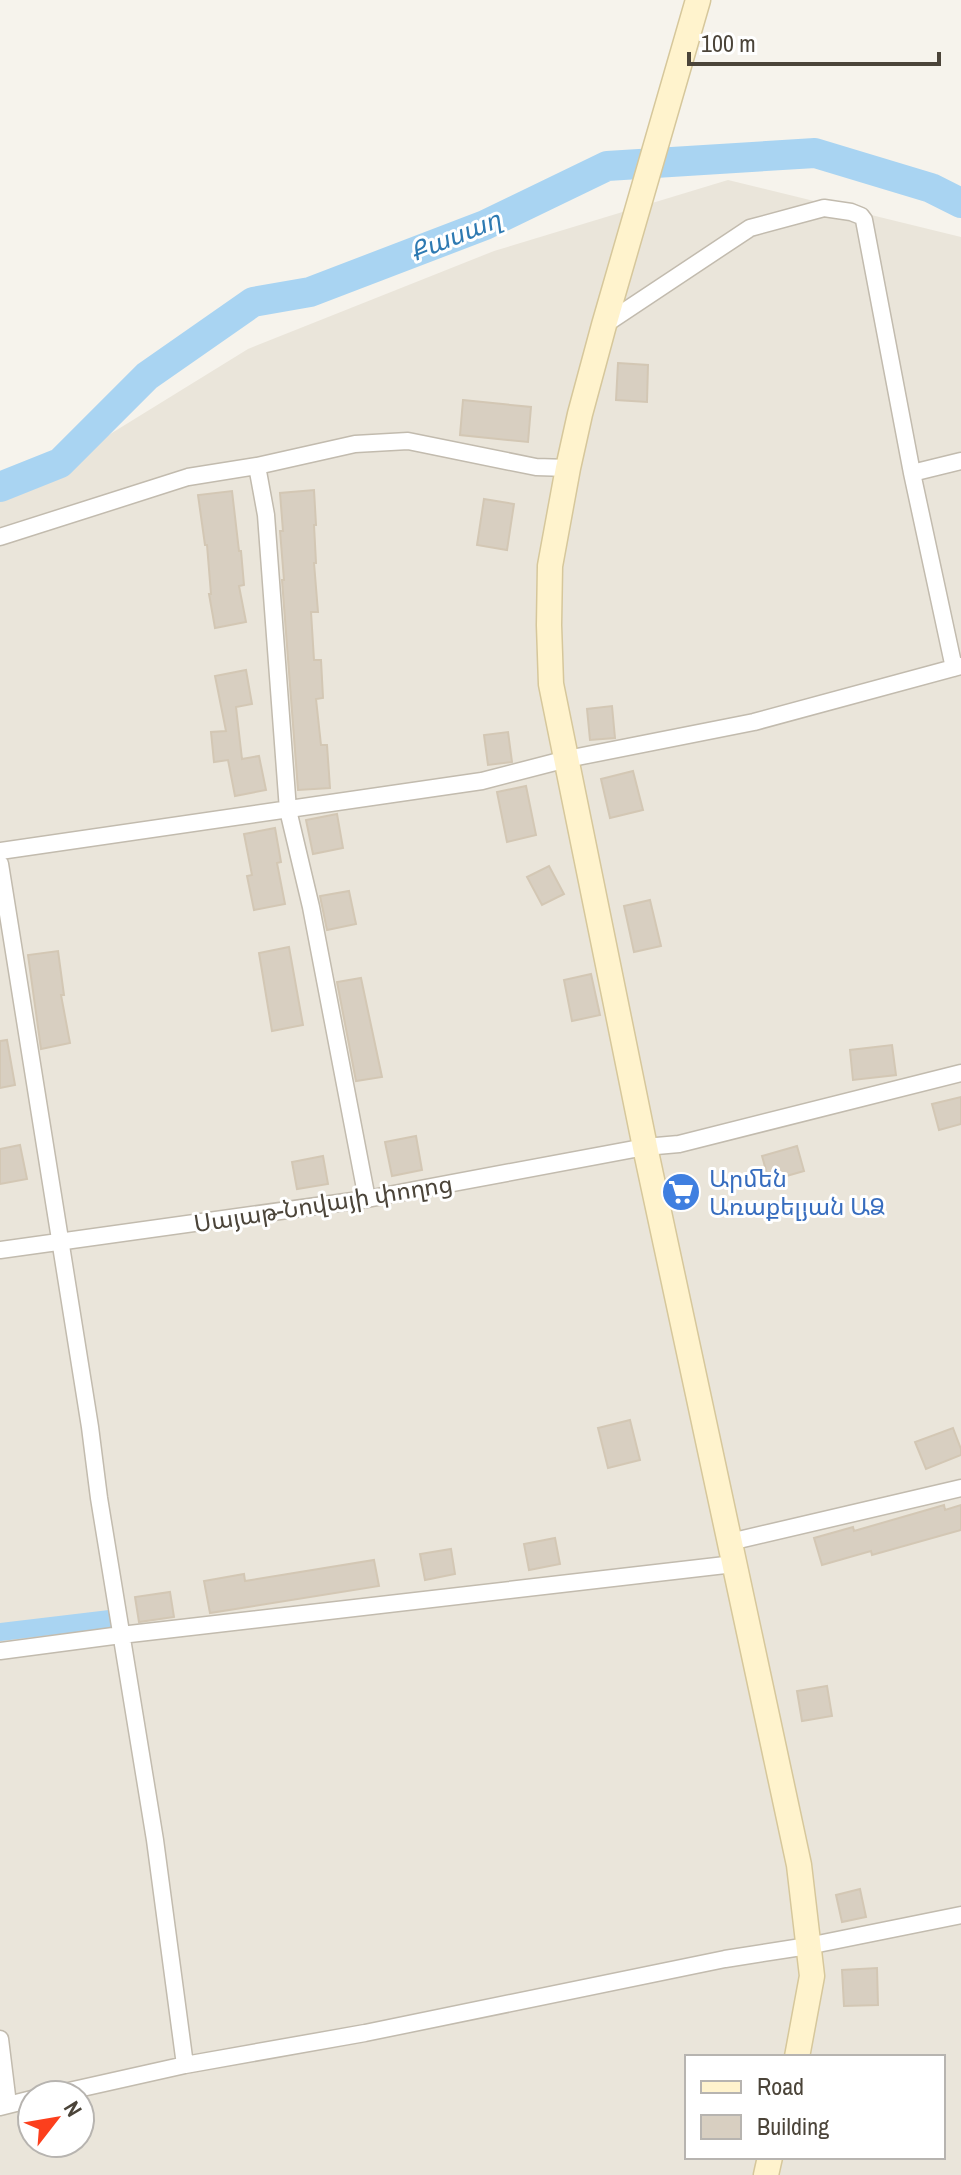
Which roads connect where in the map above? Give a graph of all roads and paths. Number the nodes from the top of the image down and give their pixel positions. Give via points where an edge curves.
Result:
1 (698, 0) edge
2 (604, 325) junction
3 (961, 461) edge
4 (257, 466) junction
5 (568, 468) junction
6 (912, 473) junction
7 (0, 537) edge
8 (957, 667) edge
9 (567, 759) junction
10 (288, 810) junction
11 (0, 851) edge
12 (0, 864) edge
13 (961, 1073) edge
14 (645, 1147) junction
15 (367, 1199) junction
16 (59, 1243) junction
17 (0, 1250) edge
18 (961, 1488) edge
19 (732, 1553) junction
20 (121, 1635) junction
21 (0, 1651) edge
22 (961, 1915) edge
23 (808, 1946) junction
24 (0, 2039) edge
25 (797, 2055) edge
26 (185, 2065) junction
27 (96, 2085) edge
28 (4, 2106) edge

1 - 2 main road
2 - 5 main road
2 - 6 street via 750,228 824,208 861,216
3 - 6 street
4 - 5 street via 355,444 408,441 536,467
4 - 7 street via 188,477
4 - 10 street via 266,515
5 - 9 main road via 550,566 549,625 551,684
6 - 8 street
8 - 9 street via 754,722
9 - 10 street via 482,781
9 - 14 main road
10 - 11 street
10 - 15 street
12 - 16 street
13 - 14 street, Սայաթ-Նովայի փողոց via 679,1144
14 - 15 street, Սայաթ-Նովայի փողոց
14 - 19 main road
15 - 16 street, Սայաթ-Նովայի փողոց
16 - 17 street, Սայաթ-Նովայի փողոց
16 - 20 street
18 - 19 street
19 - 20 street
19 - 23 main road via 799,1865
20 - 21 street
20 - 26 street
22 - 23 street
23 - 25 main road via 812,1976
23 - 26 street
24 - 28 street
26 - 27 street

